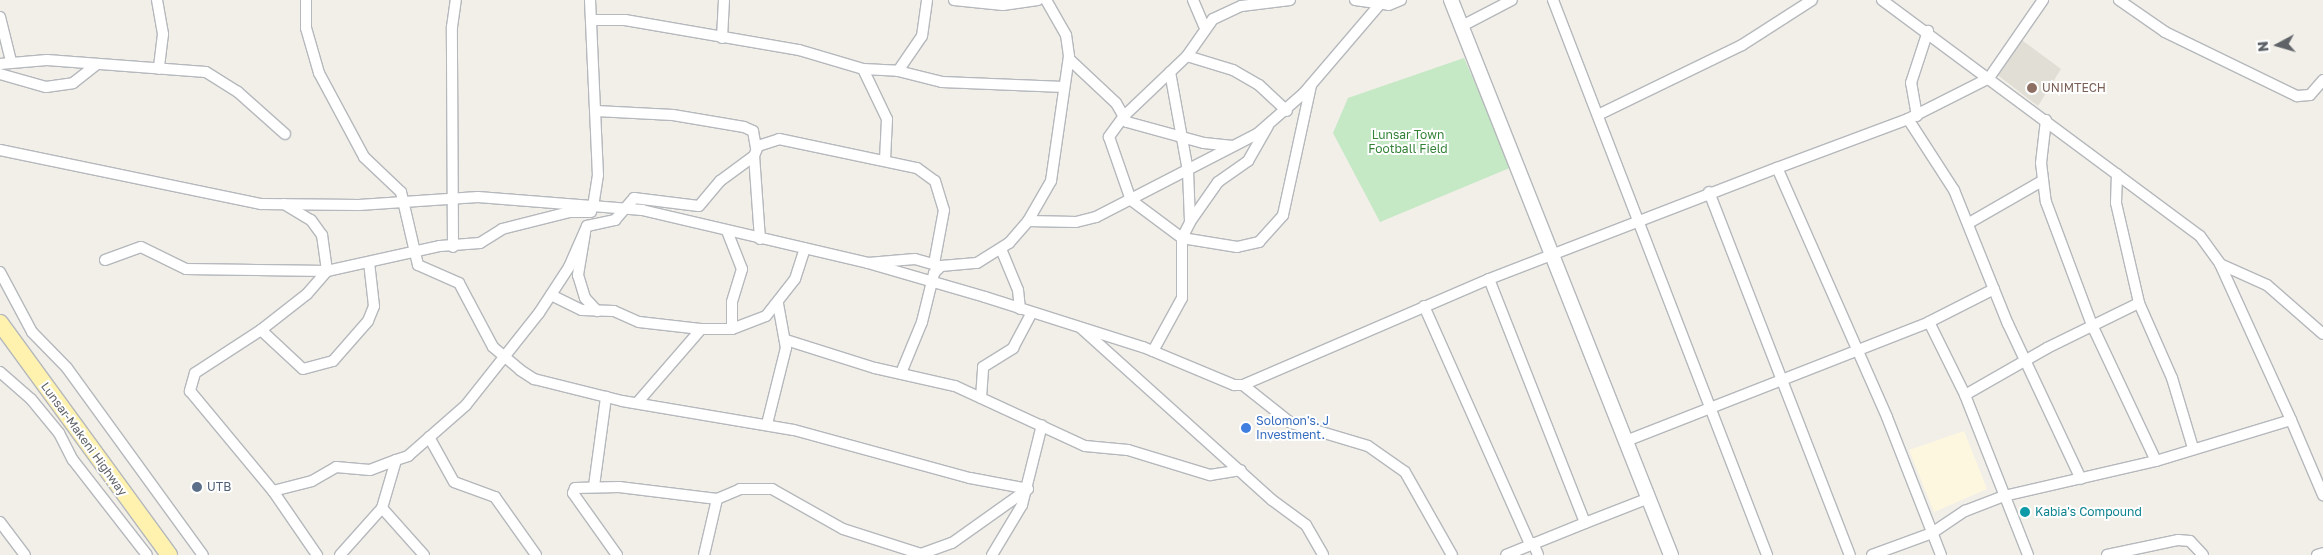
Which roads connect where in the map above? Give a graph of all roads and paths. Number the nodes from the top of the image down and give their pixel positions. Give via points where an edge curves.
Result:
1 (157, 0) edge
2 (306, 0) edge
3 (456, 0) edge
4 (590, 0) edge
5 (724, 0) edge
6 (927, 0) edge
7 (954, 0) edge
8 (1038, 0) edge
9 (1046, 0) edge
10 (1193, 0) edge
11 (1290, 0) edge
12 (1355, 0) edge
13 (1401, 0) edge
14 (1451, 0) edge
15 (1512, 0) edge
16 (1553, 0) edge
17 (1812, 0) edge
18 (1882, 0) edge
19 (2043, 0) edge
20 (2119, 0) edge
21 (1003, 2) edge
22 (1380, 4) junction
23 (0, 17) edge
24 (592, 20) junction
25 (1204, 26) junction
26 (1462, 26) junction
27 (1928, 31) junction
28 (722, 38) junction
29 (1187, 56) junction
30 (1069, 59) junction
31 (11, 61) junction
32 (0, 64) edge
33 (96, 65) junction
34 (159, 69) junction
35 (863, 70) junction
36 (898, 71) junction
37 (1170, 72) junction
38 (0, 74) edge
39 (1989, 78) junction
40 (2323, 80) edge
41 (1311, 85) junction
42 (1064, 87) junction
43 (596, 111) junction
44 (1287, 111) junction
45 (1600, 114) junction
46 (1124, 116) junction
47 (1912, 117) junction
48 (2046, 120) junction
49 (1268, 125) junction
50 (285, 134) dead end
51 (1181, 136) junction
52 (1234, 146) junction
53 (0, 150) edge
54 (755, 152) junction
55 (885, 160) junction
56 (1777, 168) junction
57 (1188, 171) junction
58 (2117, 174) junction
59 (2042, 180) junction
60 (1709, 192) junction
61 (454, 199) junction
62 (1131, 200) junction
63 (404, 202) junction
64 (284, 204) junction
65 (593, 208) junction
66 (625, 208) junction
67 (1639, 219) junction
68 (1028, 222) junction
69 (1190, 222) junction
70 (1969, 224) junction
71 (587, 226) junction
72 (728, 232) junction
73 (1182, 238) junction
74 (760, 239) junction
75 (453, 247) junction
76 (805, 249) junction
77 (1001, 249) junction
78 (413, 252) junction
79 (1553, 254) junction
80 (105, 260) dead end
81 (369, 262) junction
82 (868, 263) junction
83 (2220, 264) junction
84 (934, 270) junction
85 (327, 271) junction
86 (0, 272) edge
87 (1489, 279) junction
88 (1994, 289) junction
89 (551, 295) junction
90 (2139, 303) junction
91 (778, 304) junction
92 (1424, 306) junction
93 (1020, 309) junction
94 (597, 311) junction
95 (1032, 313) junction
96 (1929, 322) junction
97 (0, 323) edge
98 (2092, 325) junction
99 (1078, 326) junction
100 (261, 330) junction
101 (701, 330) junction
102 (732, 330) junction
103 (2323, 334) edge
104 (786, 340) junction
105 (1858, 349) junction
106 (1152, 351) junction
107 (504, 359) junction
108 (2026, 360) junction
109 (0, 372) edge
110 (901, 372) junction
111 (1781, 379) junction
112 (1244, 385) junction
113 (1964, 395) junction
114 (606, 397) junction
115 (981, 398) junction
116 (637, 403) junction
117 (1710, 407) junction
118 (2291, 420) junction
119 (73, 423) junction
120 (767, 424) junction
121 (1042, 424) junction
122 (59, 433) junction
123 (429, 437) junction
124 (1626, 441) junction
125 (2193, 448) junction
126 (396, 460) junction
127 (2156, 461) junction
128 (1241, 470) junction
129 (2081, 479) junction
130 (594, 486) junction
131 (1028, 489) junction
132 (273, 491) junction
133 (2323, 495) edge
134 (2004, 496) junction
135 (1649, 498) junction
136 (717, 499) junction
137 (382, 508) junction
138 (0, 522) edge
139 (1585, 524) junction
140 (138, 526) junction
141 (1932, 533) junction
142 (1532, 544) junction
143 (2323, 553) edge
144 (922, 554) edge
145 (24, 555) edge
146 (148, 555) edge
147 (169, 555) edge
148 (202, 555) edge
149 (316, 555) edge
150 (340, 555) edge
151 (424, 555) edge
152 (536, 555) edge
153 (617, 555) edge
154 (704, 555) edge
155 (992, 555) edge
156 (1322, 555) edge
157 (1452, 555) edge
158 (1506, 555) edge
159 (1538, 555) edge
160 (1670, 555) edge
161 (1767, 555) edge
162 (1850, 555) edge
163 (1872, 555) edge
164 (1941, 555) edge
165 (2028, 555) edge
166 (2106, 555) edge
167 (2203, 555) edge
168 (2318, 555) edge

1 - 34 street via 163,34
2 - 63 street via 308,40 328,94 364,157 401,192
3 - 61 street via 452,27
4 - 24 street
5 - 28 street
6 - 36 street via 922,36
7 - 21 street
8 - 21 street
9 - 30 street via 1066,35
10 - 25 street
11 - 25 street via 1241,6
12 - 22 street
13 - 22 street
14 - 26 street
15 - 26 street
16 - 45 street
17 - 45 street via 1742,45
18 - 27 street
19 - 39 street
20 - 40 street via 2165,32 2297,96 2310,95
22 - 41 street
23 - 31 street
24 - 28 street via 624,20
24 - 43 street
25 - 29 street
26 - 79 street
27 - 39 street
27 - 47 street via 1912,83
28 - 35 street via 799,50
29 - 37 street
29 - 44 street via 1233,70 1259,85
30 - 42 street
30 - 46 street
31 - 32 street
31 - 33 street
33 - 34 street
33 - 38 street via 73,82 46,88
34 - 50 street via 206,72 238,92
35 - 36 street
35 - 55 street via 887,119
36 - 42 street via 942,82
37 - 46 street
37 - 51 street
39 - 47 street
39 - 48 street
41 - 44 street
41 - 73 street via 1278,226 1248,246
42 - 68 street via 1054,173
43 - 54 street via 673,115 744,127 753,131
43 - 65 street
44 - 49 street
45 - 67 street
46 - 51 street via 1138,126
46 - 62 street via 1109,137
47 - 56 street
47 - 70 street
48 - 58 street
48 - 59 street
49 - 52 street
49 - 69 street via 1248,161 1218,182
51 - 52 street
51 - 57 street
52 - 57 street
53 - 64 street via 238,200
54 - 55 street via 779,139
54 - 66 street via 720,181 700,206 634,198
54 - 74 street
55 - 84 street via 917,168 940,187 944,210
56 - 60 street
56 - 105 street
57 - 62 street
57 - 69 street
58 - 83 street via 2200,236
58 - 90 street via 2116,204
59 - 70 street
59 - 98 street
60 - 67 street
60 - 111 street
61 - 63 street
61 - 65 street
61 - 75 street
62 - 68 street via 1084,221
62 - 73 street
63 - 64 street
63 - 78 street
64 - 85 street via 311,220 322,235
65 - 66 street
65 - 71 street
65 - 75 street via 502,229 480,244
66 - 71 street via 614,220
66 - 72 street
67 - 79 street
67 - 117 street
68 - 77 street
69 - 73 street
70 - 88 street
71 - 89 street
71 - 94 street via 578,275 585,298
72 - 74 street
72 - 102 street via 742,269 732,302
73 - 106 street via 1182,298
74 - 76 street
75 - 78 street
76 - 82 street
76 - 91 street via 800,268
77 - 84 street via 977,263
77 - 93 street via 1018,290
78 - 81 street
78 - 107 street via 418,265 459,283
79 - 87 street
79 - 124 street
80 - 85 street via 141,247 186,269
81 - 85 street
81 - 100 street via 374,306 368,321 334,362 303,369
82 - 84 street
82 - 84 street via 915,259
83 - 103 street via 2267,285
83 - 118 street
84 - 93 street
84 - 110 street via 922,322
85 - 100 street via 307,294
86 - 148 street via 32,332 67,368
87 - 92 street
87 - 139 street
88 - 96 street
88 - 108 street
89 - 94 street via 582,310
89 - 107 street
90 - 98 street
90 - 125 street via 2172,378
91 - 102 street via 766,316
91 - 104 street
92 - 112 street
92 - 142 street
93 - 95 street
94 - 101 street via 614,311 639,322
95 - 99 street
95 - 115 street via 1013,348 983,367
96 - 105 street
96 - 113 street
97 - 119 main road, Lunsar-Makeni Highway
98 - 108 street
98 - 127 street
99 - 106 street
99 - 128 street
100 - 132 street via 195,373 190,391
101 - 102 street
101 - 116 street
104 - 110 street
104 - 120 street via 784,367
105 - 111 street
105 - 141 street
106 - 112 street via 1222,381
107 - 114 street via 534,379
107 - 123 street via 466,405
108 - 113 street
108 - 129 street
109 - 122 street via 31,399
110 - 115 street
111 - 117 street
111 - 162 street
112 - 157 street via 1291,423 1368,446 1405,472
113 - 134 street
114 - 116 street
114 - 130 street
115 - 121 street
116 - 120 street
117 - 124 street
117 - 161 street
118 - 125 street
118 - 133 street
119 - 122 street
119 - 140 main road, Lunsar-Makeni Highway
120 - 131 street via 970,478
121 - 128 street via 1099,450 1128,450 1210,475
121 - 131 street via 1034,442
122 - 140 street via 73,460
123 - 126 street
123 - 152 street via 454,482 496,497
124 - 135 street
125 - 127 street
126 - 132 street via 370,470 336,468 312,482
126 - 137 street
127 - 129 street
128 - 156 street via 1306,525
129 - 134 street
130 - 136 street
130 - 153 street via 575,488 573,492
131 - 144 street via 952,543
131 - 155 street via 1011,528
132 - 149 street
134 - 141 street via 1965,511
134 - 165 street
135 - 139 street
135 - 160 street
136 - 144 street via 740,489 772,489 842,529
136 - 154 street
137 - 150 street
137 - 151 street
138 - 145 street
139 - 142 street
140 - 146 street
140 - 147 main road, Lunsar-Makeni Highway
141 - 163 street
141 - 164 street
142 - 158 street
142 - 159 street
143 - 168 street
166 - 167 street via 2178,540 2190,541

